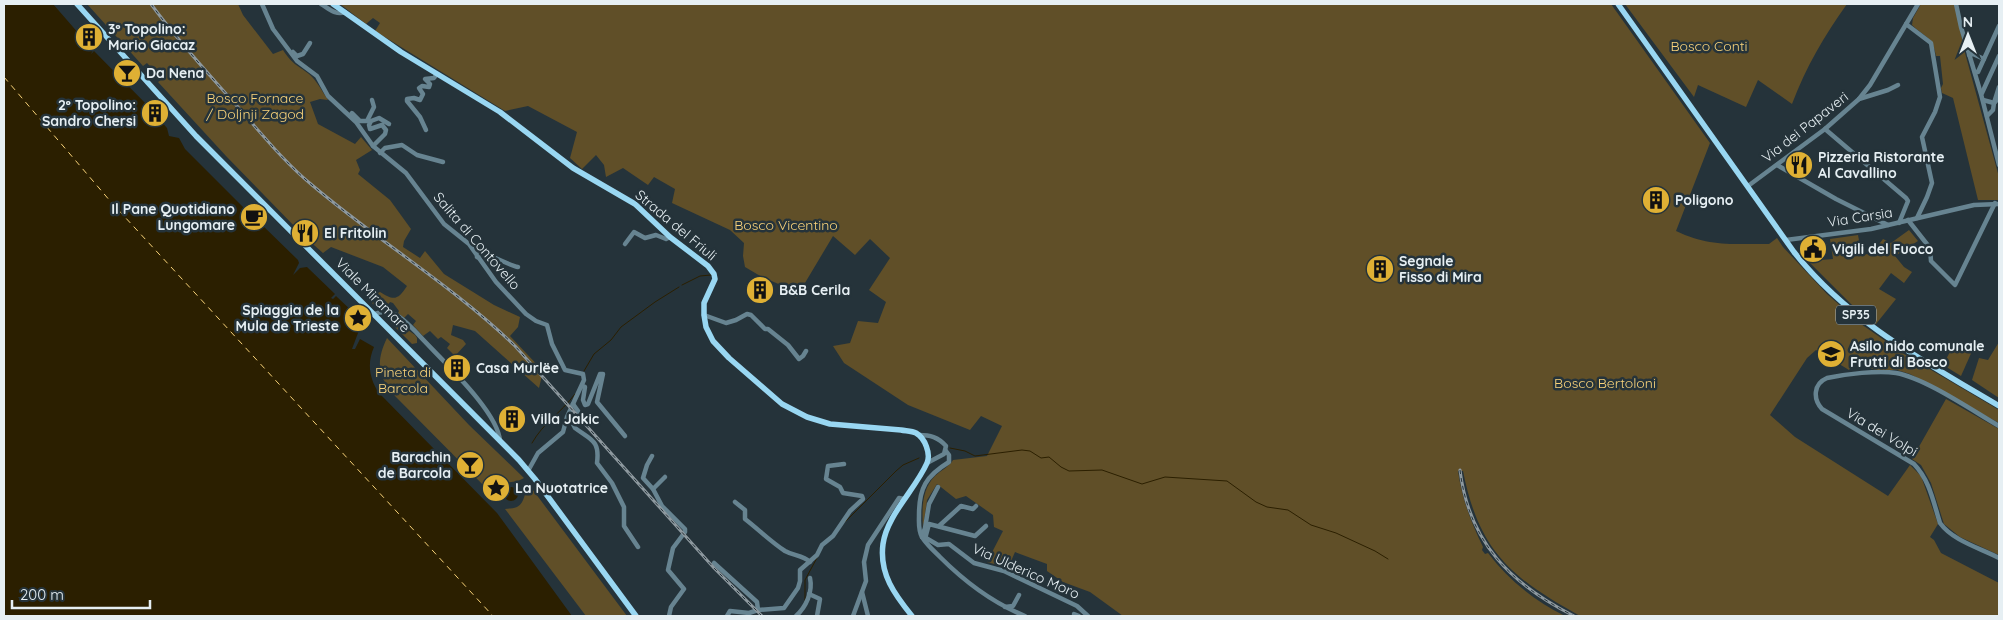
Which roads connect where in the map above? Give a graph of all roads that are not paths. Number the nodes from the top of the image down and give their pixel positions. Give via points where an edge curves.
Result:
1 (77, 4) edge
2 (262, 4) edge
3 (321, 4) edge
4 (333, 4) edge
5 (1618, 4) edge
6 (1918, 4) edge
7 (1956, 4) edge
8 (345, 12) junction
9 (1906, 24) junction
10 (1999, 26) edge
11 (310, 43) dead end
12 (290, 52) junction
13 (1969, 55) junction
14 (1999, 56) edge
15 (1984, 59) junction
16 (1975, 72) junction
17 (437, 74) junction
18 (1898, 85) dead end
19 (1999, 87) edge
20 (1981, 94) junction
21 (1999, 98) edge
22 (1859, 99) junction
23 (372, 100) dead end
24 (1983, 100) junction
25 (1994, 103) junction
26 (350, 116) junction
27 (1987, 116) junction
28 (389, 124) dead end
29 (1825, 129) junction
30 (426, 130) dead end
31 (373, 146) junction
32 (380, 153) junction
33 (1998, 153) edge
34 (443, 162) dead end
35 (1777, 164) junction
36 (1999, 165) edge
37 (1748, 186) junction
38 (1997, 204) edge
39 (1917, 218) junction
40 (1908, 220) junction
41 (1899, 223) junction
42 (1888, 225) junction
43 (670, 237) junction
44 (1786, 240) junction
45 (625, 244) dead end
46 (476, 257) junction
47 (518, 266) dead end
48 (374, 314) junction
49 (704, 315) junction
50 (806, 350) dead end
51 (582, 386) junction
52 (573, 404) junction
53 (1999, 406) edge
54 (1999, 426) edge
55 (919, 435) junction
56 (625, 436) dead end
57 (500, 442) junction
58 (946, 451) junction
59 (652, 456) dead end
60 (927, 463) junction
61 (844, 464) dead end
62 (528, 471) junction
63 (666, 476) dead end
64 (938, 487) dead end
65 (653, 489) junction
66 (904, 499) junction
67 (735, 502) dead end
68 (976, 506) dead end
69 (939, 526) junction
70 (986, 526) dead end
71 (924, 538) junction
72 (638, 547) dead end
73 (1999, 558) edge
74 (810, 562) junction
75 (714, 563) dead end
76 (810, 578) dead end
77 (862, 592) junction
78 (809, 594) junction
79 (1019, 595) dead end
80 (1005, 607) junction
81 (758, 610) junction
82 (636, 616) edge
83 (669, 616) edge
84 (727, 616) edge
85 (796, 616) edge
86 (817, 616) edge
87 (853, 616) edge
88 (868, 616) edge
89 (912, 616) edge
90 (1025, 616) edge
91 (1088, 616) edge

1 - 48 main road, Viale Miramare via 196,136
2 - 12 street, Salita di Contovello via 273,29
3 - 8 street, Strada del Friuli via 336,13
4 - 8 main road, Strada del Friuli
5 - 37 main road, SP35
6 - 9 street, Via dei Papaveri
7 - 13 street
8 - 17 main road, Strada del Friuli
9 - 22 street, Via dei Papaveri
9 - 39 street via 1931,44 1940,97 1922,137 1932,183
10 - 15 street
11 - 12 street via 303,54 296,56
12 - 26 street, Salita di Contovello via 317,76 328,96
13 - 15 street
13 - 16 street
14 - 20 street
15 - 16 street
16 - 20 street
17 - 30 street via 434,78 425,79 429,87 419,88 423,94 420,100 407,99
17 - 43 main road, Strada del Friuli via 500,112 574,168 635,204
18 - 22 street
19 - 25 street
20 - 24 street
21 - 25 street
22 - 29 street, Via dei Papaveri
23 - 26 street via 374,107 367,122 360,121 352,113
24 - 25 street
24 - 27 street
25 - 27 street
26 - 31 street, Salita di Contovello
27 - 33 street
28 - 31 street via 379,118 369,124 370,129 382,125 386,130
29 - 35 street, Via dei Papaveri
29 - 41 street via 1906,198 1908,201
31 - 32 street, Salita di Contovello
32 - 34 street via 385,148 402,145 417,155
32 - 46 street, Salita di Contovello via 406,173 444,224 469,244
33 - 36 street
35 - 37 street, Via dei Papaveri
35 - 42 street
37 - 44 main road, SP35
38 - 39 street, Via Carsia via 1974,205
38 - 40 street, Via Carsia via 1955,285 1931,261 1930,248
39 - 40 street, Via Carsia
40 - 41 street, Via Carsia
41 - 42 street, Via Carsia
42 - 44 street, Via Carsia
43 - 45 street via 646,238 634,232
43 - 49 main road, Strada del Friuli via 708,266 715,276 704,303
44 - 53 main road, SP35 via 1822,284 1856,315 1900,346
46 - 47 street via 481,252
46 - 51 street, Salita di Contovello via 526,314 547,325 565,370 583,374
48 - 57 main road, Viale Miramare
48 - 57 street via 390,312 406,321 481,404 500,434
49 - 50 street via 726,323 751,315 788,345 798,359
49 - 55 main road via 709,332 721,350 790,410 830,424 901,430
51 - 52 street
51 - 56 street via 585,387 585,405 600,374 603,374 597,402
52 - 62 street via 563,432 538,453
52 - 72 street via 578,410 575,428 596,445 599,452 597,463 624,507 624,526
54 - 73 street, Via dei Volpi via 1902,374 1886,372 1832,377 1823,380 1816,388 1815,397 1822,409 1919,469 1944,528
55 - 58 street via 937,438 946,446
55 - 60 main road via 927,449
57 - 62 main road, Viale Miramare
58 - 60 street
58 - 71 street via 949,462 932,474 920,494 919,525
59 - 65 street via 646,464 643,478
60 - 66 main road
61 - 74 street via 828,466 826,479 840,487 843,493 862,496 863,499
62 - 82 main road, Viale Miramare
63 - 65 street
64 - 71 street via 929,504
65 - 83 street via 662,506 685,529 673,548 668,570 684,590 671,607
66 - 77 street via 899,498 868,545
66 - 89 main road via 884,537 882,558 888,584
67 - 74 street via 746,510 745,519 786,551
68 - 69 street via 972,509 961,506
69 - 70 street, Via Ulderico Moro via 975,536
69 - 71 street via 929,524
71 - 80 street via 963,580
71 - 91 street, Via Ulderico Moro via 938,545 949,544 974,563 1004,571 1077,606
74 - 81 street via 800,570 798,588 787,606
75 - 81 street via 757,602
76 - 78 street
77 - 87 street
77 - 88 street
78 - 85 street via 806,604
78 - 86 street via 820,599
79 - 80 street, Via Ulderico Moro via 1013,606
80 - 90 street
81 - 84 street via 730,612

